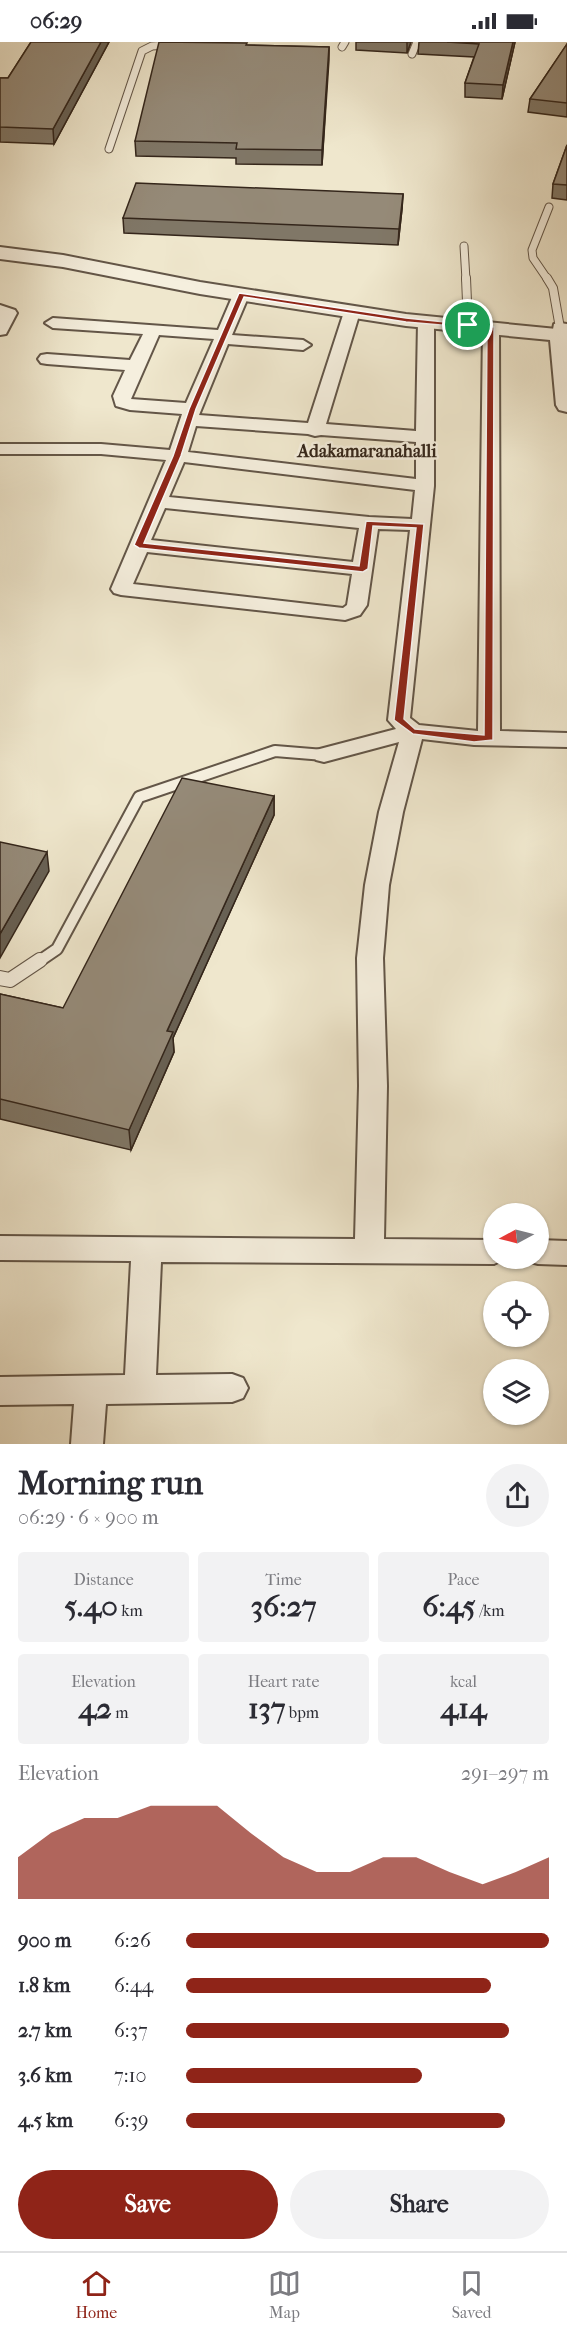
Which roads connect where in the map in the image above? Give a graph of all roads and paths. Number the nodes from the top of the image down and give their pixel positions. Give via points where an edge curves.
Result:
1 (417, 42) edge
2 (171, 43) edge
3 (181, 45) edge
4 (412, 54) dead end
5 (109, 148) dead end
6 (549, 207) dead end
7 (464, 246) dead end
8 (0, 253) edge
9 (242, 295) junction
10 (0, 310) edge
11 (352, 312) junction
12 (426, 322) junction
13 (53, 323) dead end
14 (468, 325) junction
15 (490, 327) junction
16 (0, 330) edge
17 (153, 330) junction
18 (562, 331) edge
19 (223, 337) junction
20 (303, 345) dead end
21 (564, 357) edge
22 (47, 359) dead end
23 (136, 366) junction
24 (566, 394) edge
25 (192, 414) junction
26 (315, 430) junction
27 (426, 437) junction
28 (0, 449) edge
29 (177, 456) junction
30 (425, 486) junction
31 (157, 501) junction
32 (369, 523) junction
33 (421, 525) junction
34 (139, 545) junction
35 (363, 569) junction
36 (413, 731) junction
37 (489, 738) junction
38 (567, 740) edge
39 (324, 755) joint
40 (0, 978) edge
41 (0, 1248) edge
42 (147, 1249) junction
43 (369, 1252) junction
44 (483, 1252) edge
45 (549, 1252) edge
46 (567, 1252) edge
47 (232, 1388) dead end
48 (140, 1390) junction
49 (0, 1391) edge
50 (91, 1391) junction
51 (87, 1444) edge

1 - 4 lane
2 - 3 lane
2 - 5 lane via 142,51
6 - 18 lane via 532,250 553,288
7 - 14 lane
8 - 9 street
9 - 11 street
9 - 19 street
10 - 16 street via 9,313
11 - 12 street
11 - 26 street
12 - 14 street
12 - 27 street
13 - 17 street
14 - 15 street
15 - 18 street
15 - 37 street
17 - 19 street
17 - 23 street
18 - 21 street
19 - 20 street
19 - 25 street
21 - 24 street
22 - 23 street
23 - 25 street via 122,402
25 - 26 street
25 - 29 street
26 - 27 street
27 - 30 street
28 - 29 street via 101,449
29 - 30 street
29 - 31 street
30 - 33 street
31 - 32 street
31 - 34 street
32 - 33 street
32 - 35 street
33 - 36 street via 399,720
34 - 35 street
34 - 35 street via 121,589 345,614 357,605
36 - 37 street
36 - 39 street
36 - 43 street via 376,885 370,958 373,1086
37 - 38 street
39 - 40 lane via 274,751 140,797 57,949 10,980
41 - 42 street
42 - 43 street
42 - 48 street
43 - 44 street
45 - 46 street
47 - 48 street
48 - 50 street
49 - 50 street
50 - 51 street

